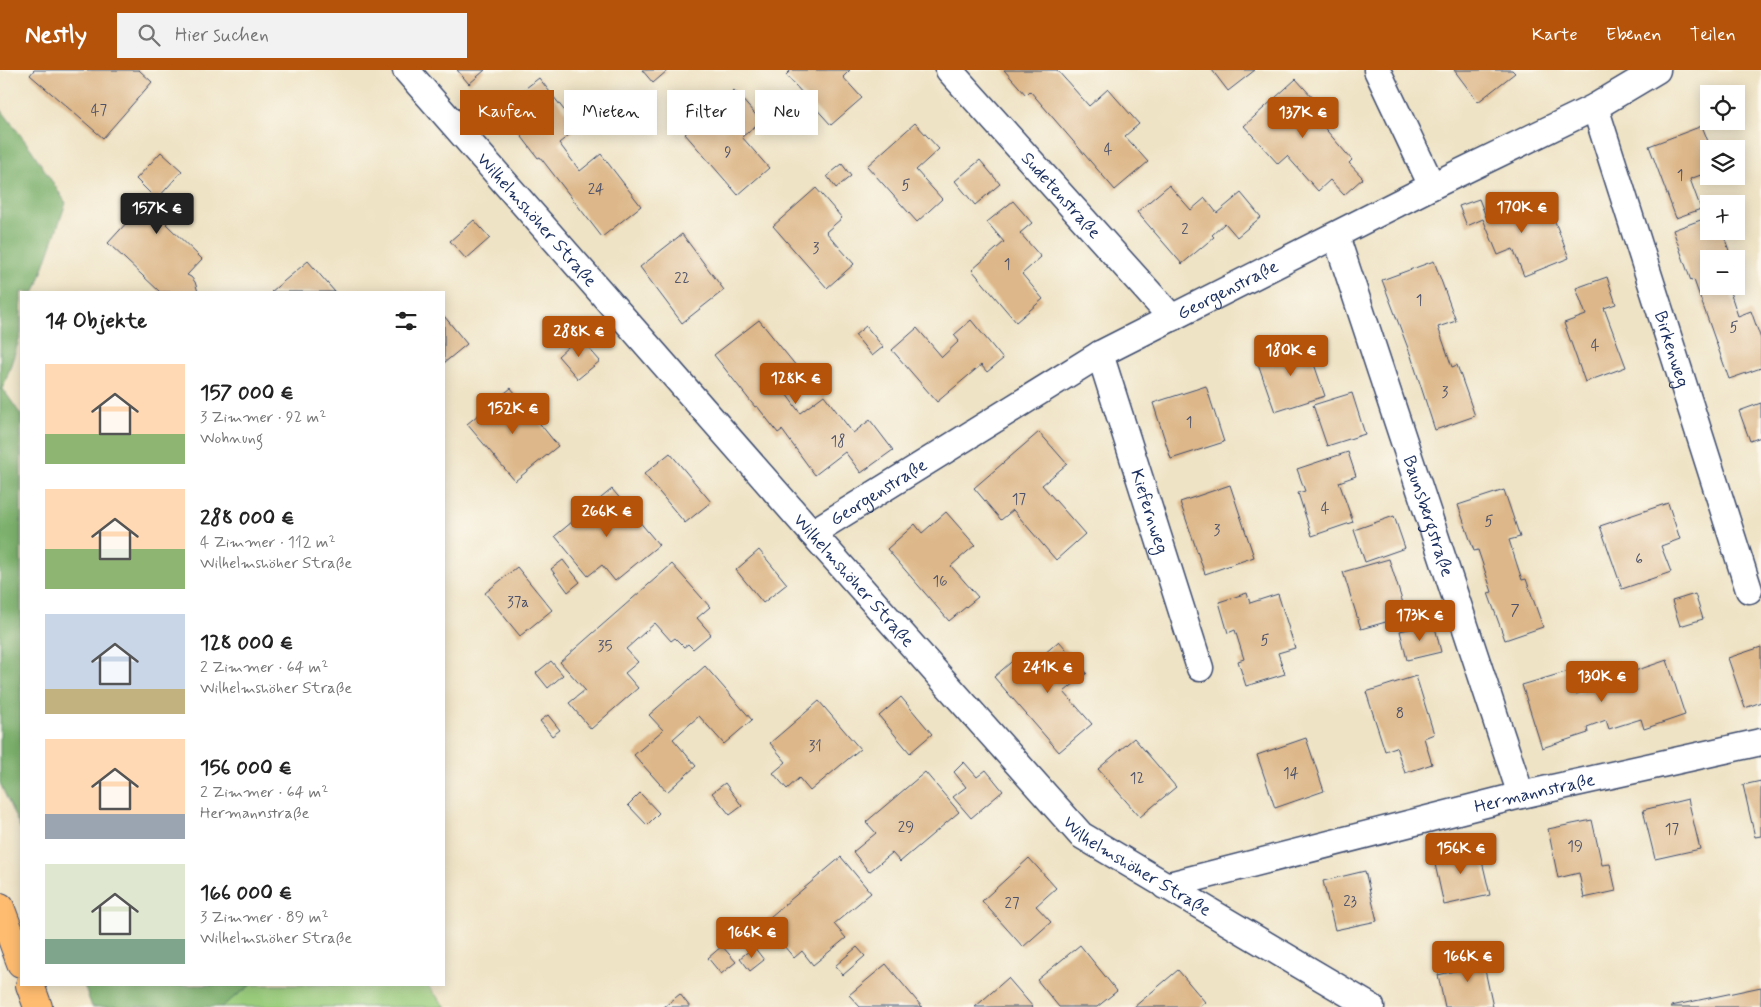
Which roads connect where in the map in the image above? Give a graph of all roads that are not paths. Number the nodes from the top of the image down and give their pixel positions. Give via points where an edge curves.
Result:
1 (406, 70) edge
2 (949, 70) edge
3 (1377, 70) edge
4 (1657, 70) edge
5 (1595, 107) junction
6 (1432, 186) junction
7 (1336, 236) junction
8 (1172, 318) junction
9 (1100, 354) junction
10 (812, 533) junction
11 (1748, 590) dead end
12 (1200, 668) dead end
13 (1761, 742) edge
14 (1521, 796) junction
15 (1164, 886) junction
16 (0, 907) edge
17 (20, 960) edge
18 (30, 986) edge
19 (38, 1007) edge
20 (1371, 1007) edge

1 - 10 street, Wilhelmshöher Straße
2 - 8 street, Sudetenstraße
3 - 6 street
4 - 5 street, Georgenstraße
5 - 6 street, Georgenstraße
5 - 11 street, Birkenweg
6 - 7 street, Georgenstraße
7 - 8 street, Georgenstraße
7 - 14 street, Baunsbergstraße
8 - 9 street, Georgenstraße
9 - 10 street, Georgenstraße
9 - 12 street, Kiefernweg
10 - 15 street, Wilhelmshöher Straße via 1081,835
13 - 14 street, Hermannstraße
14 - 15 street, Hermannstraße
15 - 20 street, Wilhelmshöher Straße
16 - 17 highway
18 - 19 highway

